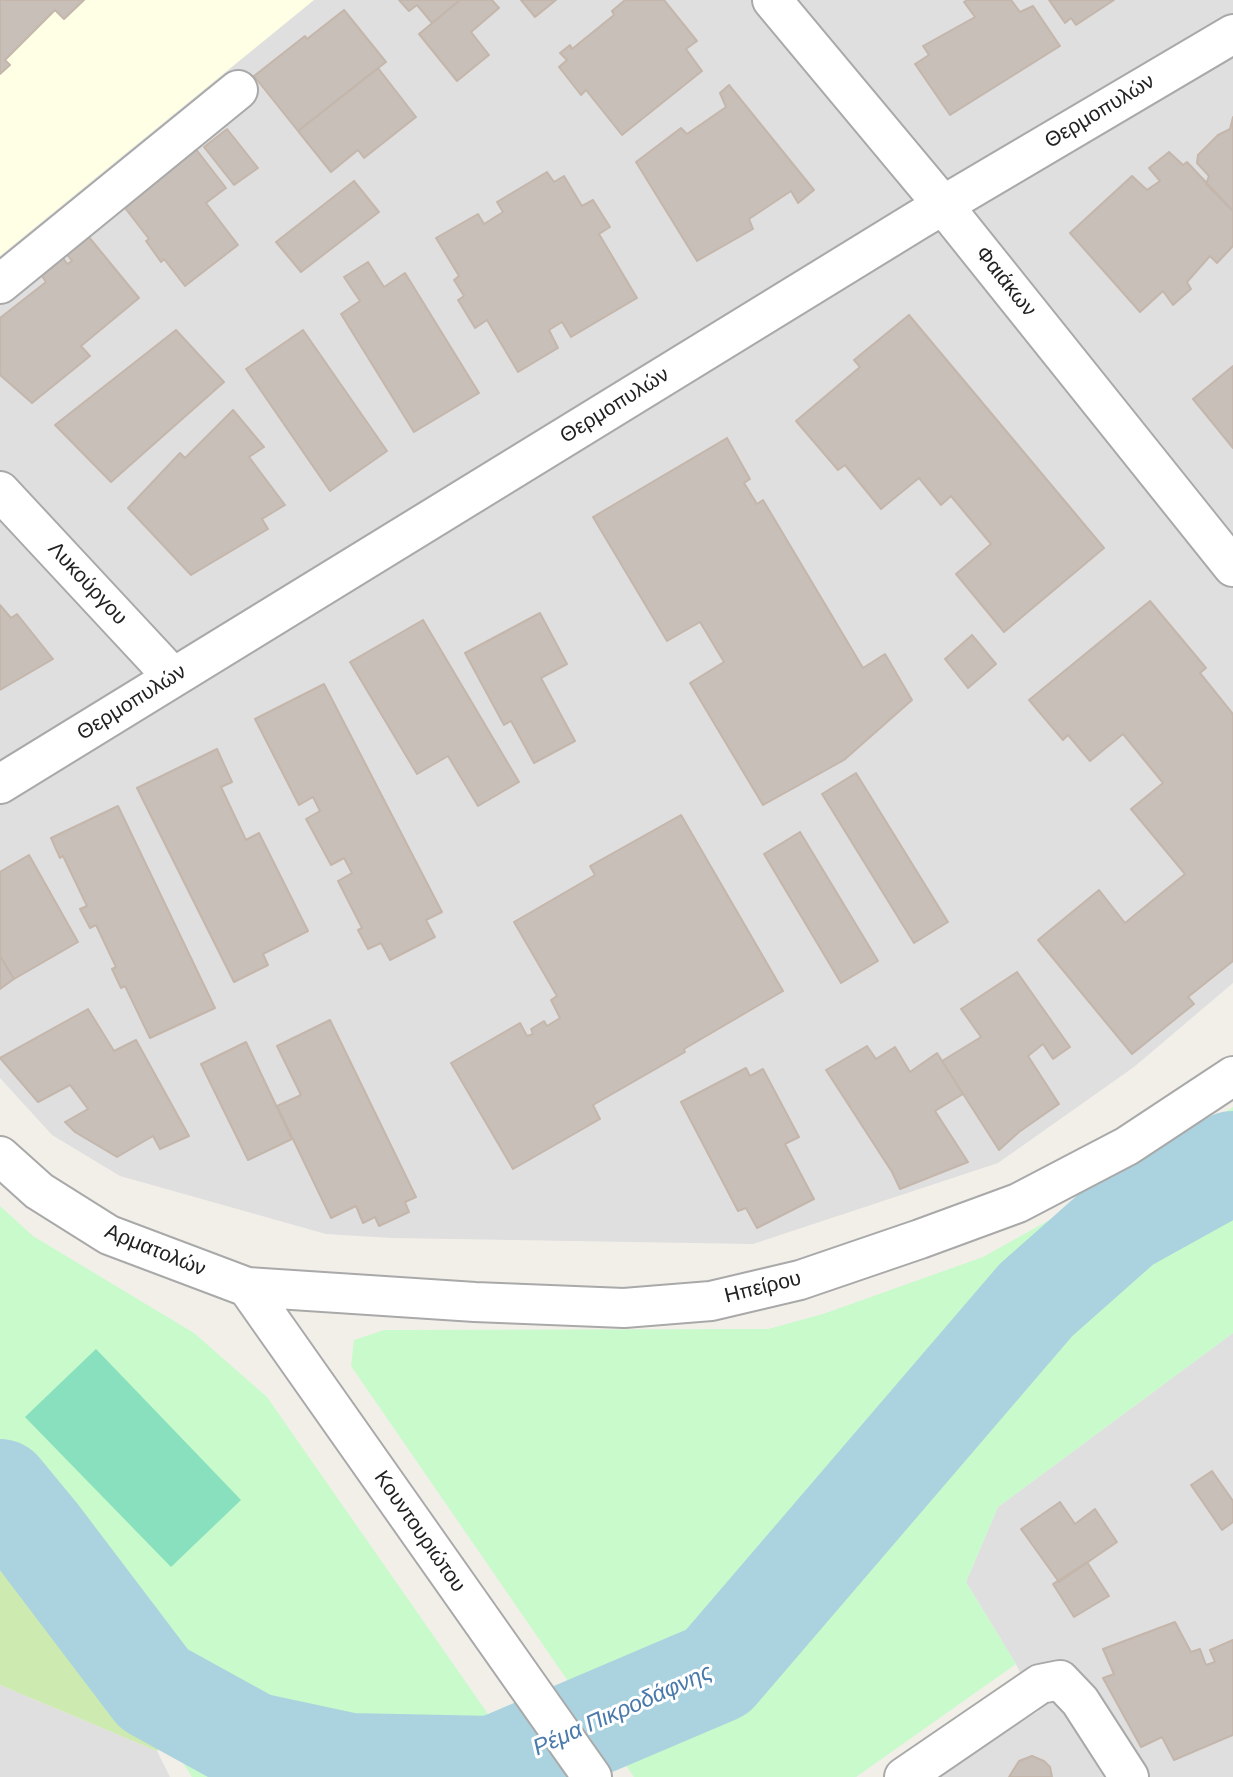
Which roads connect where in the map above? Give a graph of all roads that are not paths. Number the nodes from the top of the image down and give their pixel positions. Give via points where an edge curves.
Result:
1 (772, 0) edge
2 (1233, 34) edge
3 (238, 90) dead end
4 (943, 205) junction
5 (0, 284) edge
6 (0, 491) edge
7 (1233, 567) edge
8 (173, 677) junction
9 (0, 784) edge
10 (1233, 1076) edge
11 (0, 1156) edge
12 (247, 1287) junction
13 (592, 1777) edge
14 (904, 1777) edge
15 (1129, 1777) edge

1 - 4 street, Φαιάκων
2 - 4 street, Θερμοπυλών
3 - 5 street
4 - 7 street, Φαιάκων
4 - 8 street, Θερμοπυλών
6 - 8 street, Λυκούργου
8 - 9 street, Θερμοπυλών
10 - 12 street, Ηπείρου via 1127,1146 1018,1203 800,1280 711,1301 624,1308
11 - 12 street, Αρματολών via 39,1191 109,1235
12 - 13 street, Κουντουριώτου
14 - 15 street via 1041,1684 1060,1680 1080,1701

